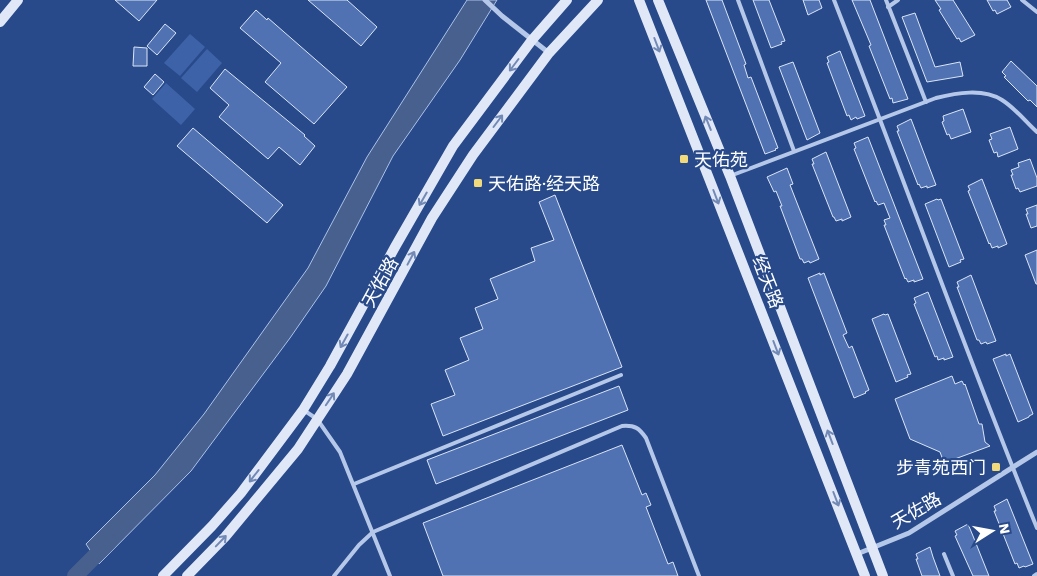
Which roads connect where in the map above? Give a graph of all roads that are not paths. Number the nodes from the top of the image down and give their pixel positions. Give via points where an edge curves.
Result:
1 (18, 0) edge
2 (485, 0) edge
3 (567, 0) edge
4 (598, 0) edge
5 (639, 0) edge
6 (658, 0) edge
7 (738, 0) edge
8 (834, 0) edge
9 (886, 0) edge
10 (898, 0) edge
11 (1022, 0) edge
12 (888, 7) junction
13 (1037, 12) edge
14 (0, 22) edge
15 (532, 40) junction
16 (549, 53) junction
17 (926, 102) junction
18 (881, 118) junction
19 (1037, 132) edge
20 (794, 152) junction
21 (730, 176) junction
22 (621, 375) dead end
23 (303, 410) junction
24 (317, 419) junction
25 (1037, 452) edge
26 (1012, 467) junction
27 (354, 484) junction
28 (1037, 528) edge
29 (373, 532) junction
30 (873, 548) junction
31 (857, 554) junction
32 (944, 554) dead end
33 (163, 576) edge
34 (187, 576) edge
35 (334, 576) edge
36 (390, 576) edge
37 (699, 576) edge
38 (865, 576) edge
39 (883, 576) edge
40 (953, 576) edge

1 - 14 main road
2 - 15 street
3 - 15 main road, 天佑路
4 - 16 main road, 天佑路
5 -> 31 main road, 经天路
21 -> 6 main road, 经天路
7 - 20 lane
8 - 18 lane
9 - 12 lane
10 - 12 lane
11 - 13 lane
12 - 17 lane
15 - 16 street
15 -> 23 main road, 天佑路 via 453,146
24 -> 16 main road, 天佑路 via 347,374 432,218 472,155
17 - 18 lane
17 - 19 lane via 959,93 1001,99
18 - 20 lane
18 - 26 lane
20 - 21 lane
30 -> 21 main road, 经天路
22 - 27 lane
23 - 24 lane
23 -> 33 main road, 天佑路 via 240,493
24 - 27 lane via 340,452
34 -> 24 main road, 天佑路 via 255,502 298,449
25 - 26 street, 天佐路
26 - 28 lane
26 - 30 street, 天佐路 via 909,533
27 - 29 lane
29 - 35 lane
29 - 36 lane
29 - 37 lane via 622,426 632,425 639,428 646,438
30 - 31 street, 天佐路
30 - 39 main road, 经天路
31 - 38 main road, 经天路
32 - 40 lane

